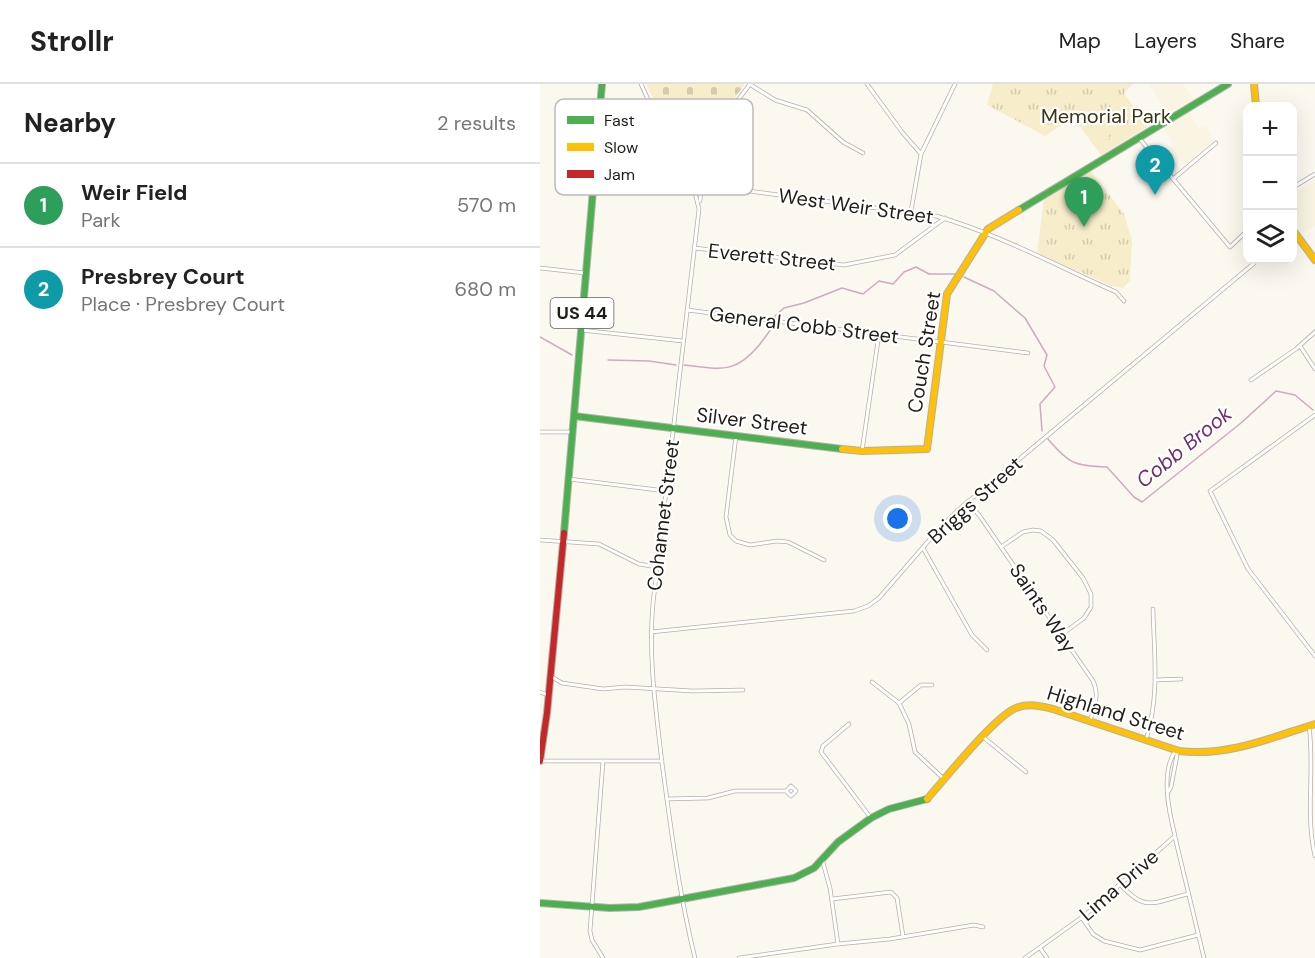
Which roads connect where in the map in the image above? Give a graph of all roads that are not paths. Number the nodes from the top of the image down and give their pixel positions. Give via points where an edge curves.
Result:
1 (602, 84) edge
2 (641, 84) edge
3 (750, 84) edge
4 (867, 84) edge
5 (955, 84) edge
6 (1228, 84) edge
7 (1254, 84) edge
8 (601, 99) edge
9 (648, 99) edge
10 (739, 99) edge
11 (1256, 102) edge
12 (1138, 137) junction
13 (1215, 143) dead end
14 (863, 153) dead end
15 (921, 154) junction
16 (1315, 174) edge
17 (1173, 179) junction
18 (1297, 185) edge
19 (753, 192) edge
20 (592, 195) edge
21 (696, 195) edge
22 (700, 195) edge
23 (699, 209) junction
24 (911, 211) junction
25 (945, 218) junction
26 (985, 233) junction
27 (1243, 235) edge
28 (1297, 235) edge
29 (694, 248) junction
30 (1315, 260) edge
31 (1253, 264) edge
32 (540, 268) edge
33 (585, 273) junction
34 (1124, 302) dead end
35 (687, 310) junction
36 (580, 330) junction
37 (1315, 332) edge
38 (879, 334) junction
39 (683, 341) junction
40 (940, 342) junction
41 (1300, 346) junction
42 (1028, 353) dead end
43 (1315, 369) edge
44 (1251, 380) dead end
45 (1315, 415) edge
46 (573, 416) junction
47 (673, 428) junction
48 (540, 432) edge
49 (572, 432) junction
50 (736, 436) junction
51 (927, 449) joint
52 (862, 451) junction
53 (568, 479) junction
54 (666, 491) junction
55 (967, 502) junction
56 (540, 540) edge
57 (562, 542) junction
58 (1001, 547) junction
59 (922, 548) junction
60 (824, 560) dead end
61 (657, 567) junction
62 (1153, 609) dead end
63 (651, 632) junction
64 (1061, 634) junction
65 (987, 650) dead end
66 (1315, 656) edge
67 (550, 676) junction
68 (1181, 679) dead end
69 (1156, 680) junction
70 (872, 682) dead end
71 (932, 685) dead end
72 (653, 690) junction
73 (743, 690) dead end
74 (540, 692) edge
75 (548, 695) junction
76 (900, 703) junction
77 (1090, 721) junction
78 (849, 724) dead end
79 (1312, 725) edge
80 (983, 737) junction
81 (1146, 740) junction
82 (1176, 750) junction
83 (540, 761) edge
84 (603, 761) junction
85 (662, 761) junction
86 (1026, 772) dead end
87 (945, 780) junction
88 (786, 791) dead end
89 (667, 798) junction
90 (871, 818) junction
91 (1175, 836) junction
92 (1315, 855) edge
93 (822, 859) junction
94 (1120, 884) junction
95 (1189, 894) junction
96 (681, 898) junction
97 (832, 899) junction
98 (540, 903) edge
99 (591, 907) junction
100 (1082, 918) junction
101 (983, 927) dead end
102 (1198, 935) junction
103 (903, 936) junction
104 (838, 944) junction
105 (1040, 948) junction
106 (603, 958) edge
107 (695, 958) edge
108 (739, 958) edge
109 (1025, 958) edge
110 (1047, 958) edge
111 (1204, 958) edge

1 - 8 main road, US 44
2 - 9 street, Cohannet Street
3 - 10 street
3 - 14 street via 775,100 807,110 843,142
4 - 15 street
5 - 15 street
6 - 12 main road
7 - 11 main road
12 - 17 street
12 - 26 main road
13 - 17 street
15 - 24 street
16 - 18 street
17 - 27 street via 1230,247
19 - 24 street, West Weir Street
20 - 33 main road, US 44
21 - 23 street, Cohannet Street
22 - 23 street
23 - 29 street, Cohannet Street
24 - 25 street, West Weir Street
25 - 26 street, West Weir Street
25 - 29 street, Everett Street via 895,255 844,265
26 - 34 street, West Weir Street via 1116,292
26 - 40 main road, Couch Street via 950,287
28 - 30 main road
29 - 35 street, Cohannet Street
31 - 55 street, Briggs Street
32 - 33 street
33 - 36 main road, US 44
35 - 38 street, General Cobb Street
35 - 39 street, Cohannet Street
36 - 39 street
36 - 46 main road, US 44
37 - 41 street
38 - 40 street, General Cobb Street
38 - 52 street
39 - 47 street, Cohannet Street
40 - 42 street, General Cobb Street
40 - 51 main road, Couch Street
41 - 43 street
41 - 44 street
45 - 66 street via 1210,491 1252,574
46 - 47 main road, Silver Street
46 - 49 main road, US 44
47 - 50 main road, Silver Street
47 - 54 street, Cohannet Street
48 - 49 street
49 - 53 main road, US 44
50 - 52 main road, Silver Street
50 - 60 street via 726,517 729,535 750,545 788,542
51 - 52 main road, Silver Street
53 - 54 street
53 - 57 main road, US 44
54 - 61 street, Cohannet Street
55 - 58 street, Saints Way
55 - 59 street, Briggs Street
56 - 57 street
57 - 61 street via 599,544 639,564
57 - 67 main road, US 44
58 - 64 street, Saints Way
58 - 64 street via 1023,532 1041,531 1083,578 1091,594 1091,607 1084,618
59 - 63 street, Briggs Street via 879,598 859,610
59 - 65 street via 972,635
61 - 63 street, Cohannet Street
62 - 69 street
63 - 72 street, Cohannet Street
64 - 77 street, Saints Way via 1095,686
67 - 72 street via 562,683 585,687
67 - 75 main road, US 44
68 - 69 street
69 - 81 street
70 - 76 street
71 - 76 street via 921,685
72 - 73 street
72 - 85 street, Cohannet Street
74 - 75 street
75 - 83 main road, US 44
76 - 87 street via 915,752
77 - 80 main road, Highland Street via 1026,704 1006,712
77 - 81 main road, Highland Street
78 - 90 street via 821,752
79 - 82 main road, Highland Street via 1220,753
79 - 92 street
80 - 86 street
80 - 87 main road, Highland Street
81 - 82 main road, Highland Street
82 - 91 street, Lima Drive via 1168,792
83 - 84 street
84 - 85 street
84 - 99 street
85 - 89 street, Cohannet Street
87 - 90 main road, Highland Street via 926,800
88 - 89 street
89 - 96 street, Cohannet Street
90 - 93 main road, Highland Street
91 - 94 street, Lima Drive
91 - 95 street
93 - 96 main road, Highland Street via 794,878
93 - 97 street
94 - 95 street via 1132,898 1146,903
94 - 100 street, Lima Drive
95 - 102 street
96 - 99 main road, Highland Street via 639,907
96 - 107 street, Cohannet Street
97 - 103 street via 891,892 897,898
97 - 104 street
98 - 99 main road, Highland Street
99 - 106 street via 591,936
100 - 102 street via 1093,934 1104,941 1140,950
100 - 105 street, Lima Drive
101 - 103 street
102 - 111 street
103 - 104 street
104 - 108 street
105 - 109 street, Lima Drive
105 - 110 street

